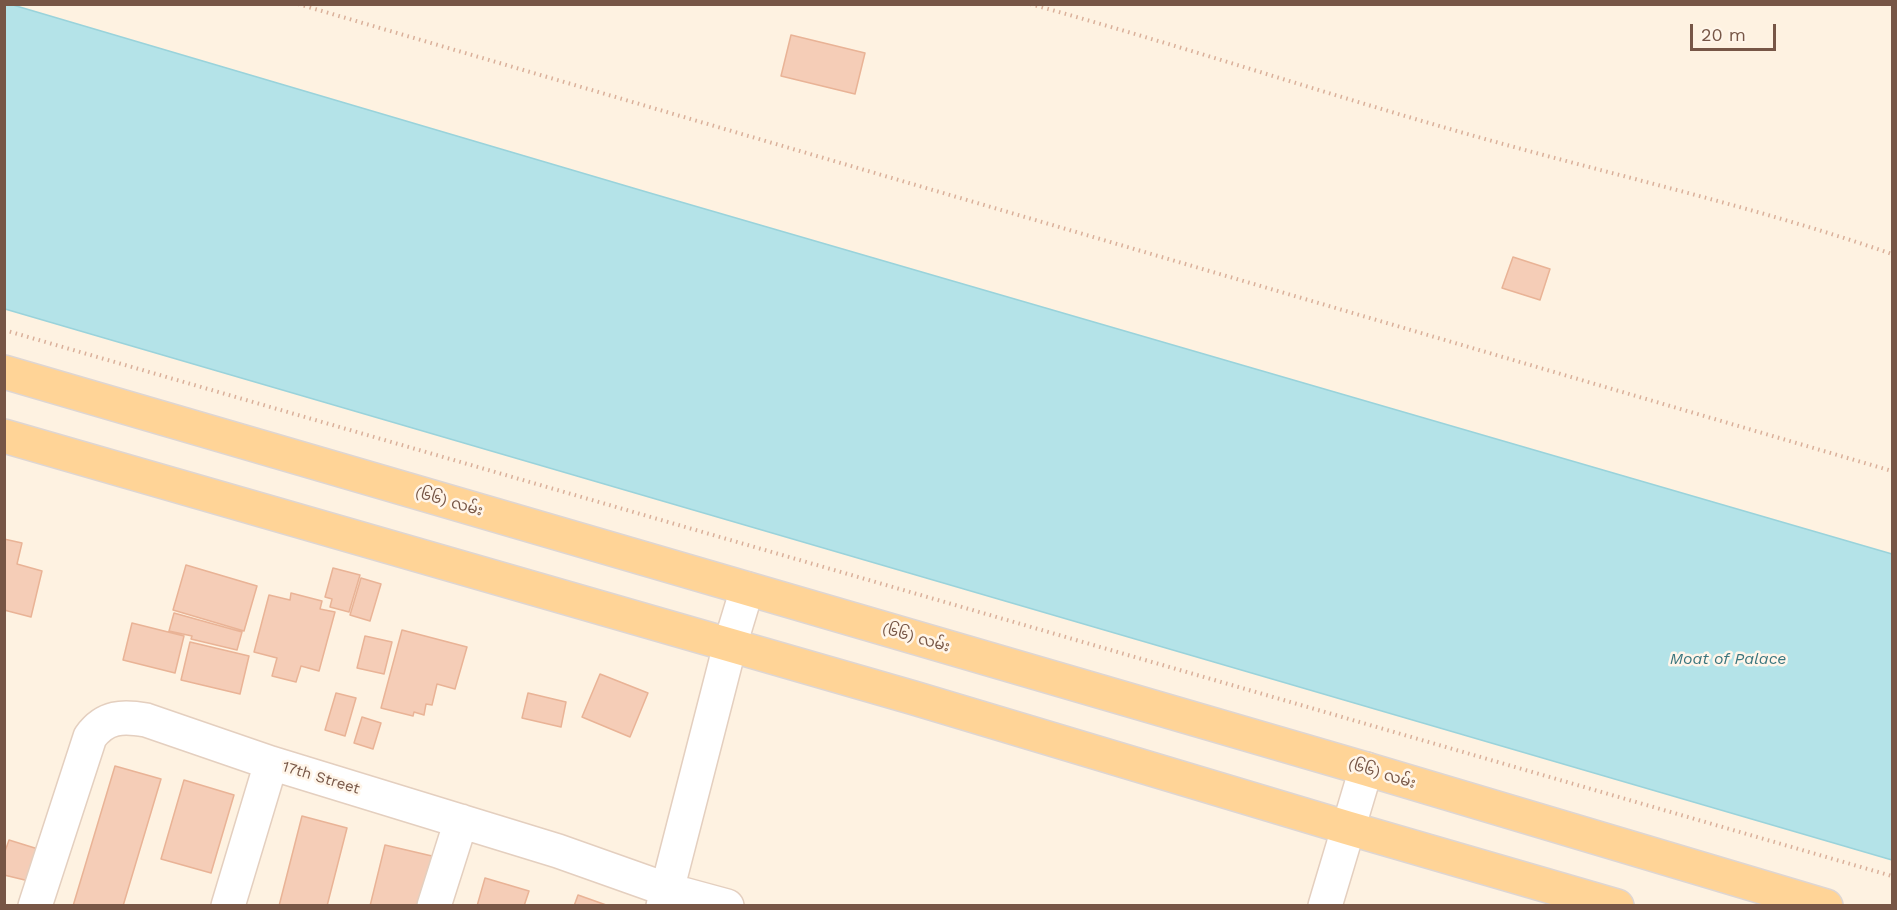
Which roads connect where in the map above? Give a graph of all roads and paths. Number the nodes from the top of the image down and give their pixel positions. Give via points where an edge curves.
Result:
1 (298, 4) edge
2 (1030, 4) edge
3 (1893, 254) edge
4 (4, 330) edge
5 (4, 372) edge
6 (4, 436) edge
7 (1893, 471) edge
8 (747, 588) junction
9 (730, 645) junction
10 (271, 764) junction
11 (1366, 769) junction
12 (460, 821) junction
13 (1348, 828) junction
14 (1893, 876) edge
15 (666, 898) edge
16 (35, 906) edge
17 (228, 906) edge
18 (435, 906) edge
19 (727, 906) edge
20 (1325, 906) edge
21 (1617, 906) edge
22 (1826, 906) edge

1 - 7 path
2 - 3 path via 1393,113 1763,213
4 - 14 path
5 - 8 main road, (၆၆) လမ်း
6 - 9 main road
8 - 9 street
8 - 11 main road, (၆၆) လမ်း
9 - 13 main road
9 - 15 street
10 - 12 street, 17th Street
10 - 16 street, 17th Street via 146,720 112,719 97,728 86,748
10 - 17 street
11 - 13 street
11 - 22 main road, (၆၆) လမ်း
12 - 15 street, 17th Street via 558,851
12 - 18 street
13 - 20 street
13 - 21 main road
15 - 19 street, 17th Street

